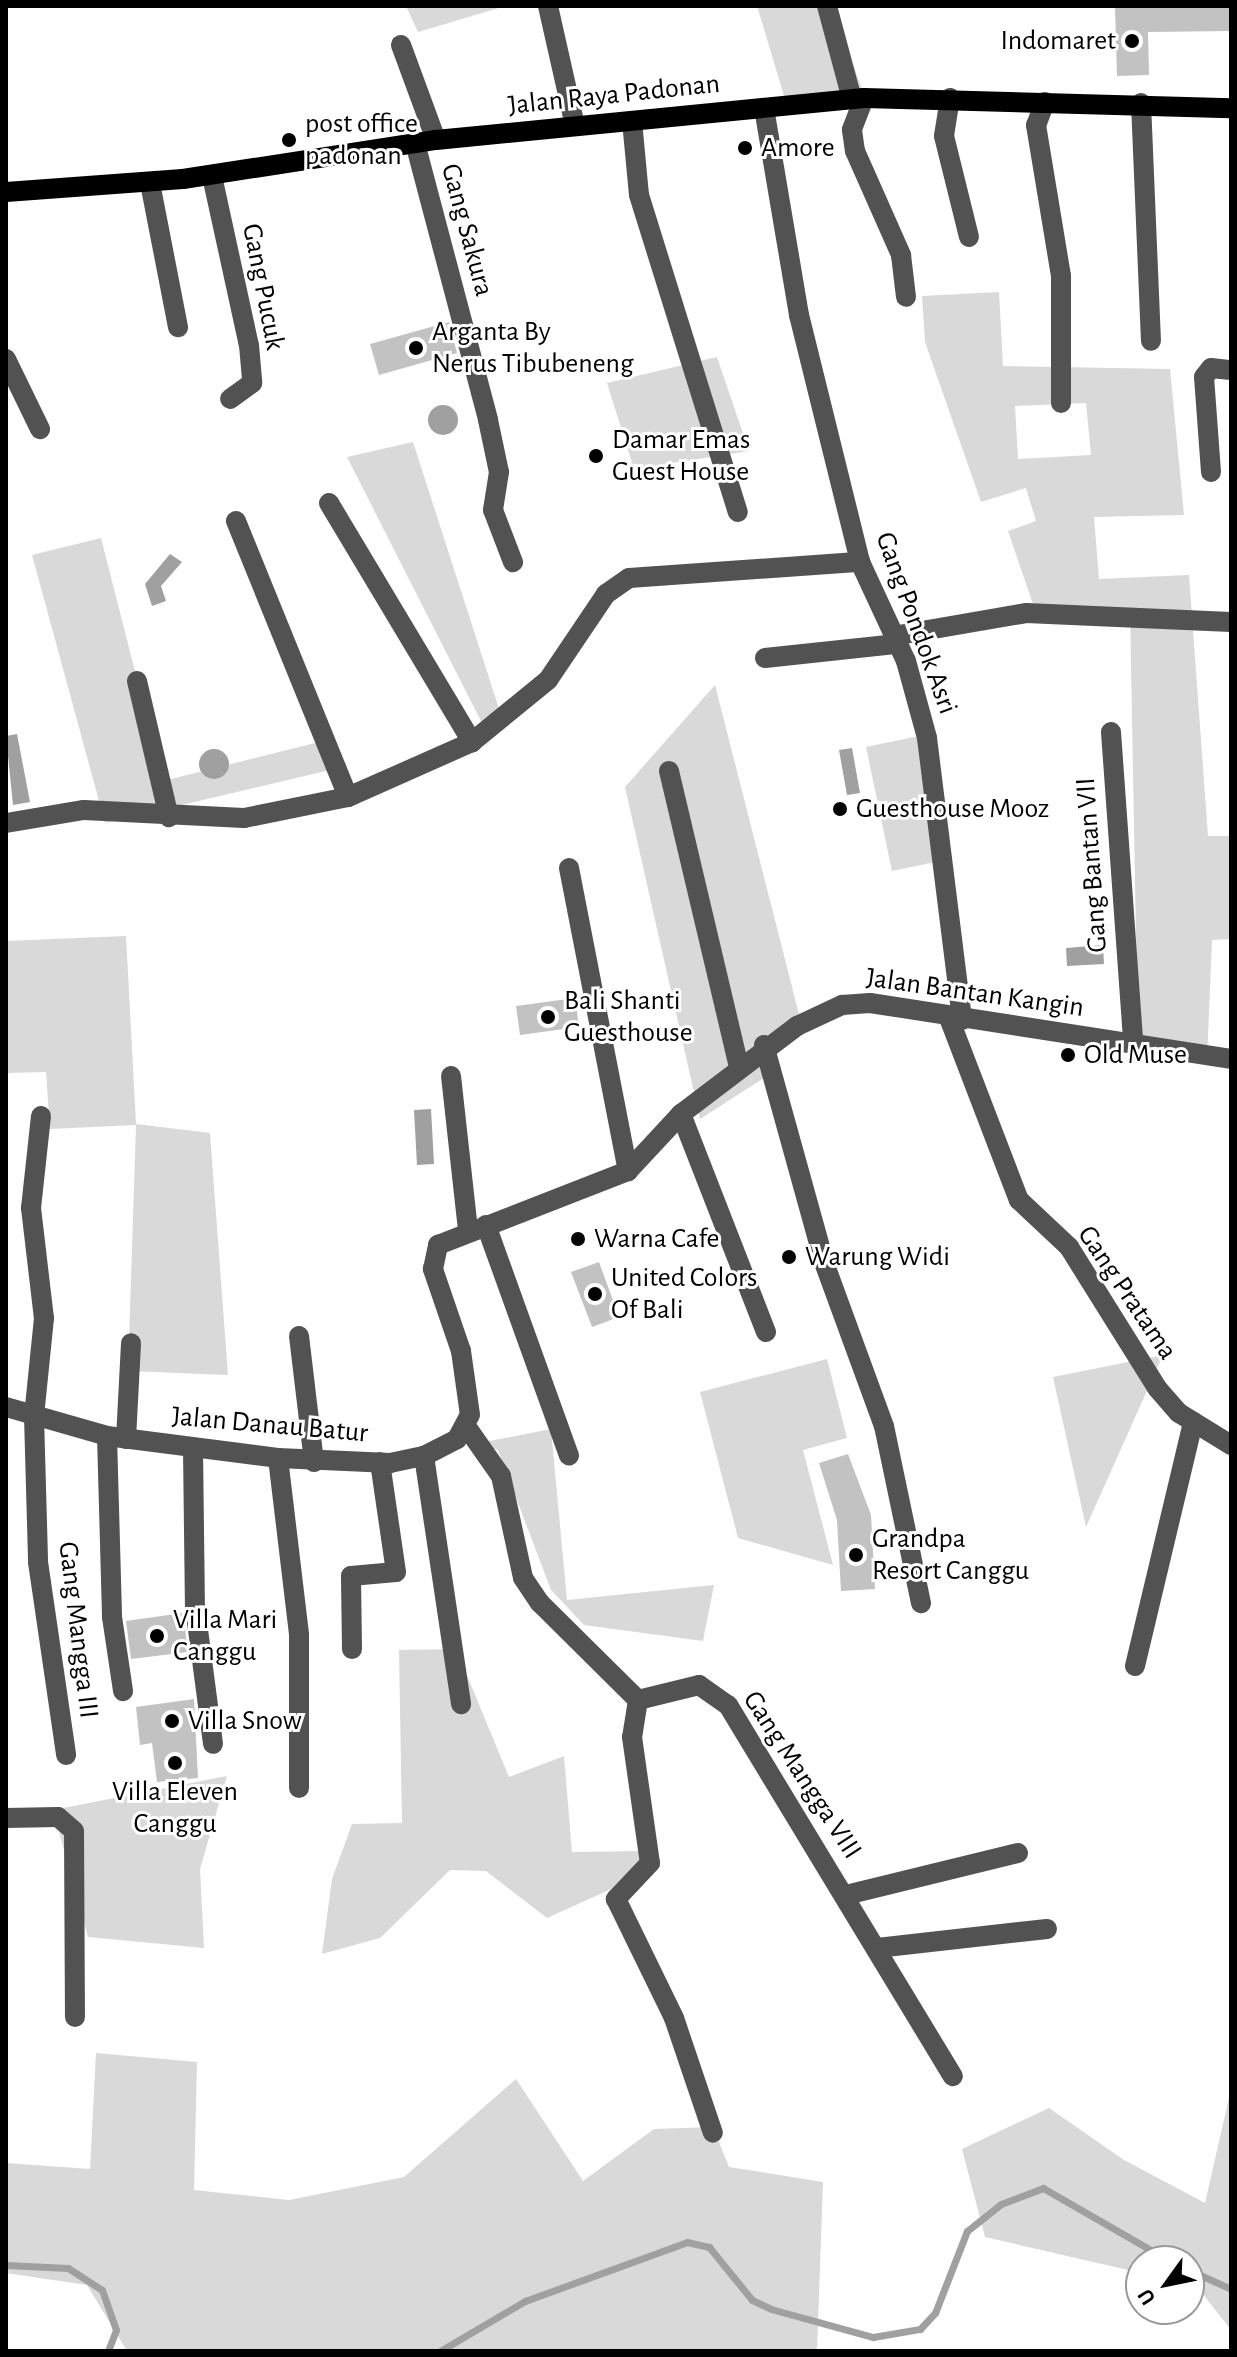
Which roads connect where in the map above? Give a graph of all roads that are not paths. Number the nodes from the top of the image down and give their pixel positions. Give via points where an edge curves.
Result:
1 (548, 6) edge
2 (827, 6) edge
3 (401, 45) dead end
4 (858, 98) junction
5 (950, 98) junction
6 (1045, 102) junction
7 (1141, 103) junction
8 (764, 108) junction
9 (1231, 108) edge
10 (632, 121) junction
11 (575, 126) junction
12 (436, 140) junction
13 (415, 143) junction
14 (212, 176) junction
15 (150, 183) junction
16 (6, 192) edge
17 (969, 237) dead end
18 (906, 297) dead end
19 (178, 327) dead end
20 (1151, 341) dead end
21 (6, 359) edge
22 (1231, 370) edge
23 (230, 399) dead end
24 (1061, 403) dead end
25 (40, 429) dead end
26 (1211, 472) dead end
27 (329, 503) dead end
28 (738, 512) dead end
29 (236, 521) dead end
30 (513, 562) dead end
31 (860, 562) junction
32 (1231, 622) edge
33 (895, 640) junction
34 (765, 658) dead end
35 (137, 681) dead end
36 (1111, 732) dead end
37 (472, 742) junction
38 (669, 771) dead end
39 (348, 797) junction
40 (169, 817) junction
41 (6, 823) edge
42 (569, 868) dead end
43 (956, 1019) junction
44 (1133, 1042) junction
45 (764, 1045) junction
46 (1231, 1059) edge
47 (739, 1067) junction
48 (451, 1076) dead end
49 (681, 1114) junction
50 (41, 1116) dead end
51 (628, 1171) junction
52 (477, 1227) junction
53 (766, 1332) dead end
54 (299, 1336) dead end
55 (131, 1343) dead end
56 (6, 1407) edge
57 (34, 1416) junction
58 (1193, 1422) junction
59 (468, 1429) junction
60 (116, 1437) junction
61 (1231, 1445) edge
62 (193, 1448) junction
63 (424, 1456) junction
64 (569, 1456) dead end
65 (278, 1458) junction
66 (314, 1462) junction
67 (380, 1462) junction
68 (921, 1603) dead end
69 (352, 1649) dead end
70 (1135, 1666) dead end
71 (123, 1691) dead end
72 (638, 1700) junction
73 (461, 1704) dead end
74 (213, 1744) dead end
75 (66, 1755) dead end
76 (299, 1788) dead end
77 (6, 1818) edge
78 (1018, 1853) dead end
79 (846, 1895) junction
80 (1047, 1929) dead end
81 (877, 1948) junction
82 (75, 2017) dead end
83 (953, 2076) dead end
84 (713, 2133) dead end

1 - 11 street
2 - 4 street
3 - 12 street
4 - 5 main road, Jalan Raya Padonan
4 - 8 main road, Jalan Raya Padonan
4 - 18 street via 852,130 855,151 901,255
5 - 6 main road, Jalan Raya Padonan
5 - 17 street via 944,136
6 - 7 main road, Jalan Raya Padonan
6 - 24 street via 1036,125 1061,276
7 - 9 main road, Jalan Raya Padonan
7 - 20 street
8 - 10 main road, Jalan Raya Padonan
8 - 31 street, Gang Pondok Asri via 799,315
10 - 11 main road, Jalan Raya Padonan
10 - 28 street via 639,195
11 - 12 main road, Jalan Raya Padonan
12 - 13 main road, Jalan Raya Padonan
13 - 14 main road, Jalan Raya Padonan
13 - 30 street, Gang Sakura via 488,420 499,472 493,510
14 - 15 main road, Jalan Raya Padonan
14 - 23 street, Gang Pucuk via 249,345 252,383
15 - 16 main road, Jalan Raya Padonan
15 - 19 street
21 - 25 street
22 - 26 street via 1211,368 1204,377
27 - 37 street
29 - 39 street
31 - 33 street, Gang Pondok Asri
31 - 37 street via 629,578 606,594 548,680
32 - 33 street via 1026,613
33 - 34 street
33 - 43 street, Gang Pondok Asri via 927,738
35 - 40 street
36 - 44 street, Gang Bantan VII
37 - 39 street
38 - 47 street
39 - 40 street via 288,815
40 - 41 street via 84,810
42 - 51 street
43 - 44 street, Jalan Bantan Kangin
43 - 45 street, Jalan Bantan Kangin via 870,1003 842,1005
43 - 58 street, Gang Pratama via 1019,1200 1069,1247 1157,1388
44 - 46 street, Jalan Bantan Kangin
45 - 47 street, Jalan Bantan Kangin
45 - 68 street via 825,1265 884,1426
47 - 49 street, Jalan Bantan Kangin
48 - 52 street
49 - 51 street, Jalan Bantan Kangin
49 - 53 street
50 - 57 street, Gang Mangga III via 31,1208 44,1318
51 - 52 street, Jalan Bantan Kangin
52 - 59 street, Jalan Bantan Kangin via 446,1238 433,1269 461,1351
52 - 64 street
54 - 66 street
55 - 60 street
56 - 57 street, Jalan Danau Batur
57 - 60 street, Jalan Danau Batur
57 - 75 street, Gang Mangga III via 38,1562
58 - 61 street, Gang Pratama
58 - 70 street
59 - 63 street, Jalan Danau Batur
59 - 72 street via 501,1476 523,1578 566,1632
60 - 62 street, Jalan Danau Batur
60 - 71 street via 112,1617
62 - 65 street, Jalan Danau Batur
62 - 74 street via 195,1607
63 - 67 street, Jalan Danau Batur
63 - 73 street
65 - 66 street, Jalan Danau Batur
65 - 76 street via 299,1635
66 - 67 street, Jalan Danau Batur
67 - 69 street via 396,1572 351,1576
72 - 79 street, Gang Mangga VIII via 699,1685 728,1705
72 - 84 street via 632,1737 650,1863 616,1899 674,2018
77 - 82 street via 58,1817 74,1831
78 - 79 street
79 - 81 street, Gang Mangga VIII
80 - 81 street
81 - 83 street, Gang Mangga VIII

